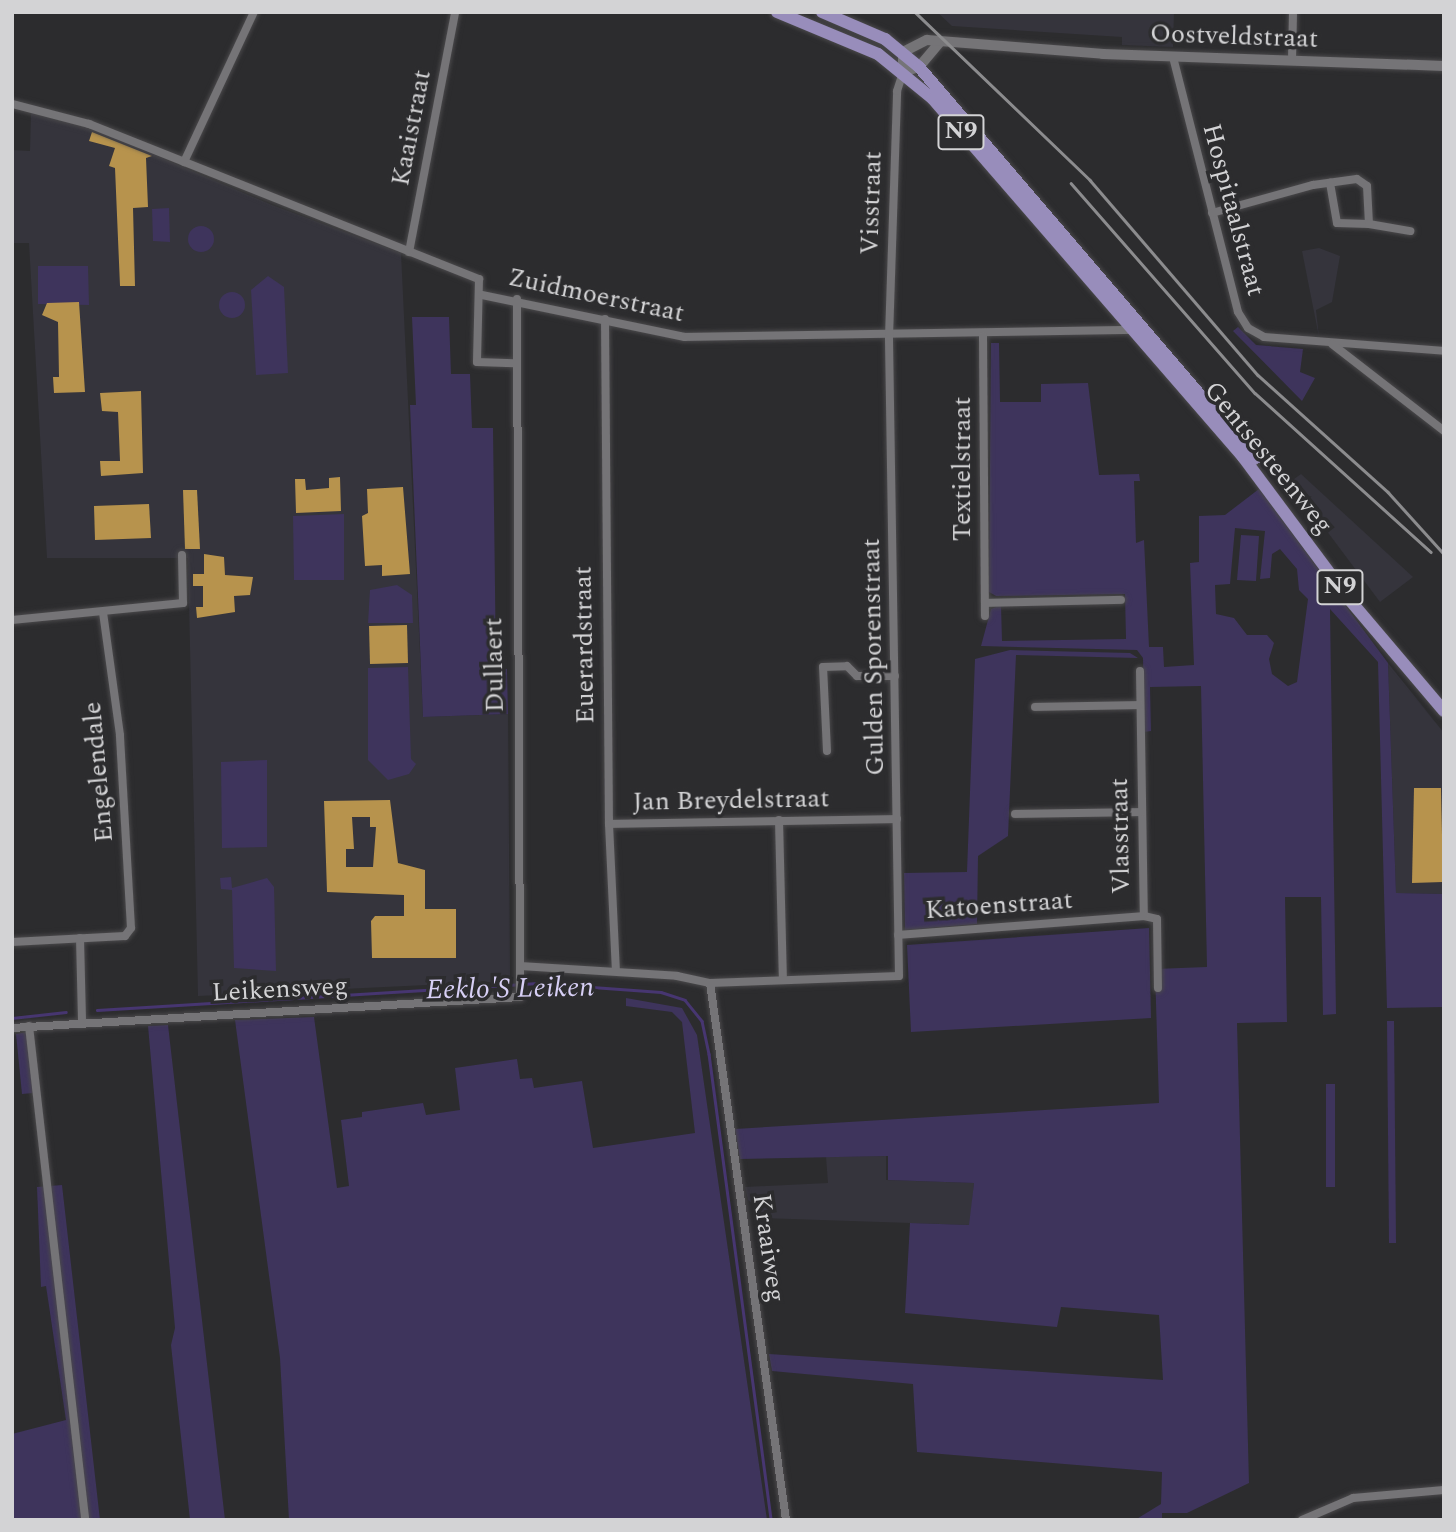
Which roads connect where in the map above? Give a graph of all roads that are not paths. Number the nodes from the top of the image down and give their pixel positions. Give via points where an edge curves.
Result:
1 (254, 12) edge
2 (455, 12) edge
3 (777, 12) edge
4 (822, 12) edge
5 (1293, 12) edge
6 (940, 42) junction
7 (903, 51) junction
8 (1173, 57) junction
9 (1292, 60) junction
10 (1444, 66) edge
11 (919, 67) junction
12 (903, 72) junction
13 (12, 104) edge
14 (184, 162) junction
15 (1330, 183) junction
16 (1212, 214) junction
17 (1369, 224) junction
18 (1410, 231) dead end
19 (410, 252) junction
20 (482, 295) junction
21 (517, 299) junction
22 (605, 319) junction
23 (1138, 328) junction
24 (984, 336) junction
25 (889, 337) junction
26 (1332, 344) junction
27 (1444, 351) edge
28 (514, 363) junction
29 (1444, 431) edge
30 (182, 555) dead end
31 (1121, 600) dead end
32 (985, 603) junction
33 (103, 613) junction
34 (985, 616) dead end
35 (12, 620) edge
36 (1140, 671) dead end
37 (895, 676) junction
38 (1444, 700) edge
39 (1139, 705) junction
40 (1035, 708) dead end
41 (1444, 711) edge
42 (827, 751) dead end
43 (1142, 812) junction
44 (1015, 814) dead end
45 (897, 819) junction
46 (779, 820) junction
47 (609, 824) junction
48 (1144, 916) junction
49 (898, 935) junction
50 (80, 938) junction
51 (12, 942) edge
52 (520, 966) junction
53 (616, 971) junction
54 (783, 979) junction
55 (710, 983) junction
56 (1158, 988) dead end
57 (82, 1022) junction
58 (29, 1026) junction
59 (12, 1028) edge
60 (1444, 1490) edge
61 (85, 1520) edge
62 (786, 1520) edge
63 (1302, 1520) edge

1 - 14 street
2 - 19 street, Kaaistraat
3 - 12 main road, N9 via 856,44
4 - 7 main road, N9 via 876,34
5 - 9 street
6 - 7 street, Oostveldstraat via 917,41
6 - 8 street, Oostveldstraat
6 - 11 street
7 - 11 main road, N9
7 - 12 street
8 - 9 street, Oostveldstraat
8 - 16 street, Hospitaalstraat
9 - 10 street, Oostveldstraat
11 - 12 street
11 - 23 main road, N9
12 - 23 main road, N9 via 933,99
12 - 25 street, Visstraat via 897,91
13 - 14 street, Zuidmoerstraat via 89,124
14 - 19 street, Zuidmoerstraat
15 - 16 street
15 - 17 street via 1337,223
15 - 17 street via 1364,180
16 - 26 street, Hospitaalstraat via 1238,312 1248,328 1264,337
17 - 18 street
19 - 20 street, Zuidmoerstraat via 478,279
20 - 21 street, Zuidmoerstraat
20 - 28 street via 477,362
21 - 22 street, Zuidmoerstraat
21 - 28 street, Dullaert
22 - 25 street, Zuidmoerstraat via 685,337
22 - 47 street, Euerardstraat
23 - 24 street, Zuidmoerstraat
23 - 38 main road, Gentsesteenweg / N9 via 1219,411 1374,619
23 - 41 main road, Gentsesteenweg / N9 via 1243,457 1348,598
24 - 25 street, Zuidmoerstraat
24 - 32 street, Textielstraat
25 - 37 street, Gulden Sporenstraat
26 - 27 street, Hospitaalstraat
26 - 29 street
28 - 52 street, Dullaert
30 - 33 street via 183,603 111,607
31 - 32 street
32 - 34 street, Textielstraat
33 - 35 street
33 - 50 street, Engelendale via 120,735 131,928 125,936
36 - 39 street, Vlasstraat
37 - 42 street via 857,676 847,666 823,667
37 - 45 street, Gulden Sporenstraat
39 - 40 street
39 - 43 street, Vlasstraat
43 - 44 street
43 - 48 street, Vlasstraat
45 - 46 street, Jan Breydelstraat
45 - 49 street, Gulden Sporenstraat
46 - 47 street, Jan Breydelstraat
46 - 54 street
47 - 53 street, Euerardstraat
48 - 49 street, Katoenstraat
48 - 56 street, Vlasstraat via 1157,919
49 - 54 street, Gulden Sporenstraat via 899,976
50 - 51 street
50 - 57 street
52 - 53 street
52 - 57 street, Leikensweg via 520,997
53 - 55 street
54 - 55 street
55 - 62 street, Kraaiweg
57 - 58 street, Leikensweg
58 - 59 street, Leikensweg
58 - 61 street
60 - 63 street via 1353,1498

